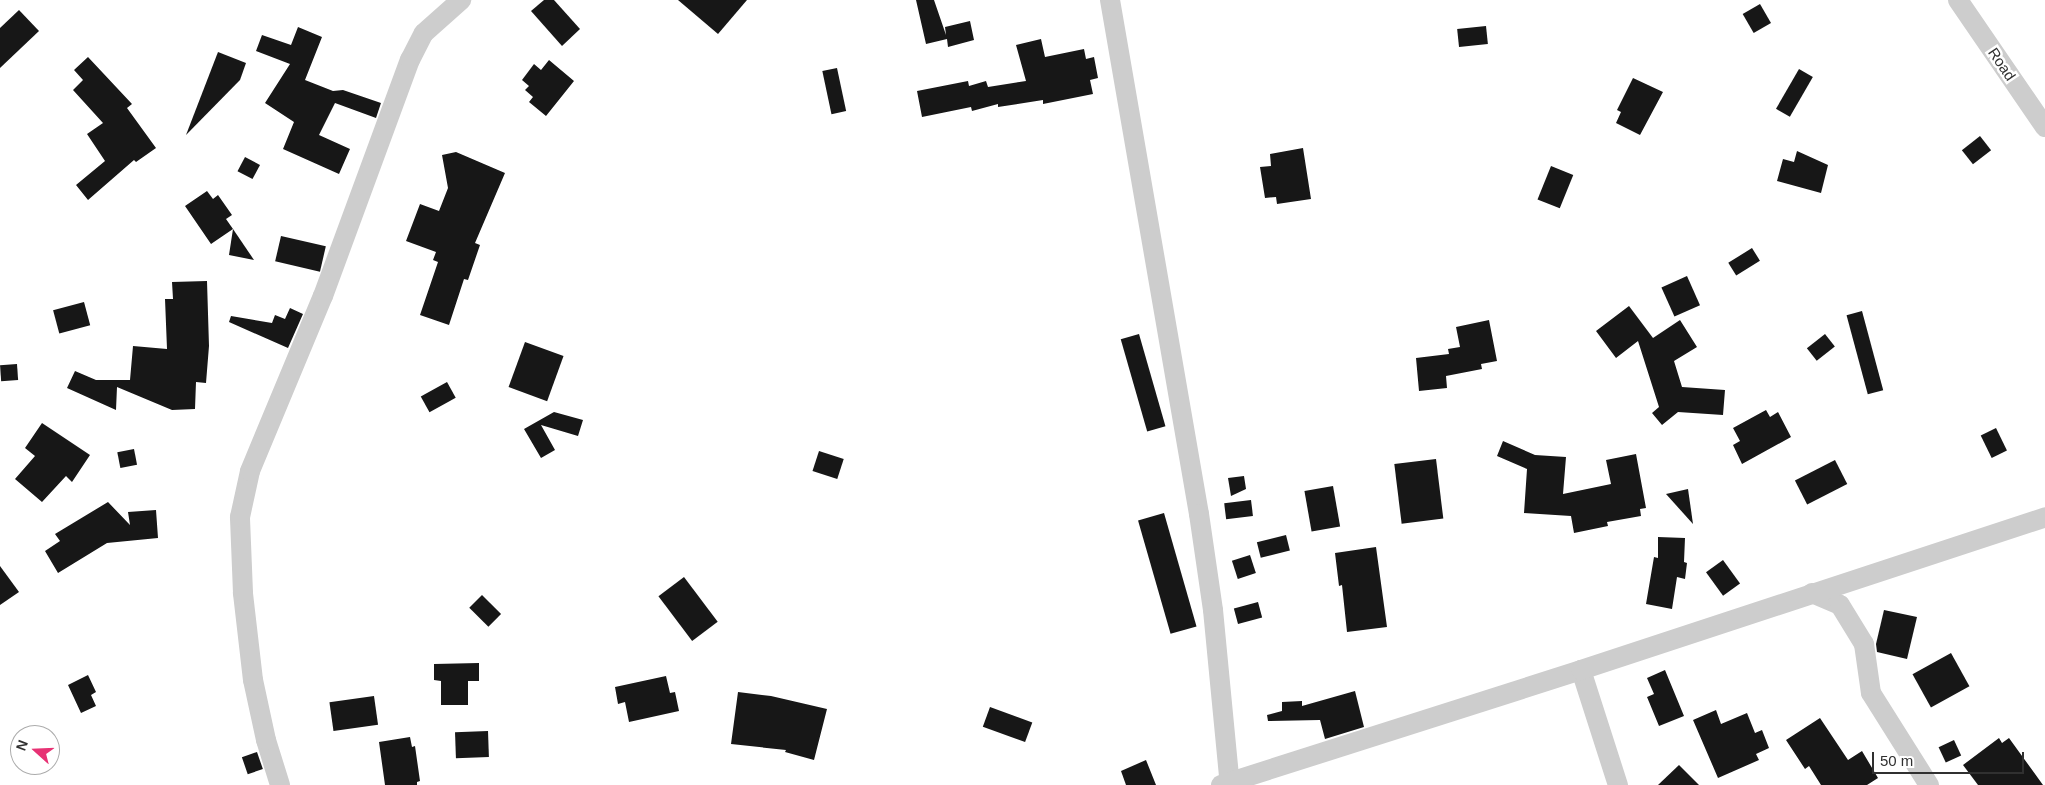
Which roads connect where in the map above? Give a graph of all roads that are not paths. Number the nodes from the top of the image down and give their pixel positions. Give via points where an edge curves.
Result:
1 (461, 0) edge
2 (1110, 0) edge
3 (1958, 0) edge
4 (2045, 127) edge
5 (2045, 517) edge
6 (1812, 593) junction
7 (1580, 670) junction
8 (1227, 784) edge
9 (280, 785) edge
10 (1618, 785) edge
11 (1929, 785) edge

1 - 9 street via 424,34 410,60 323,296 250,471 240,517 243,593 253,680
2 - 8 street via 1200,519 1213,610
3 - 4 street, Road
5 - 6 street
6 - 7 street
6 - 11 street via 1840,605 1864,644 1871,693
7 - 8 street
7 - 10 street

